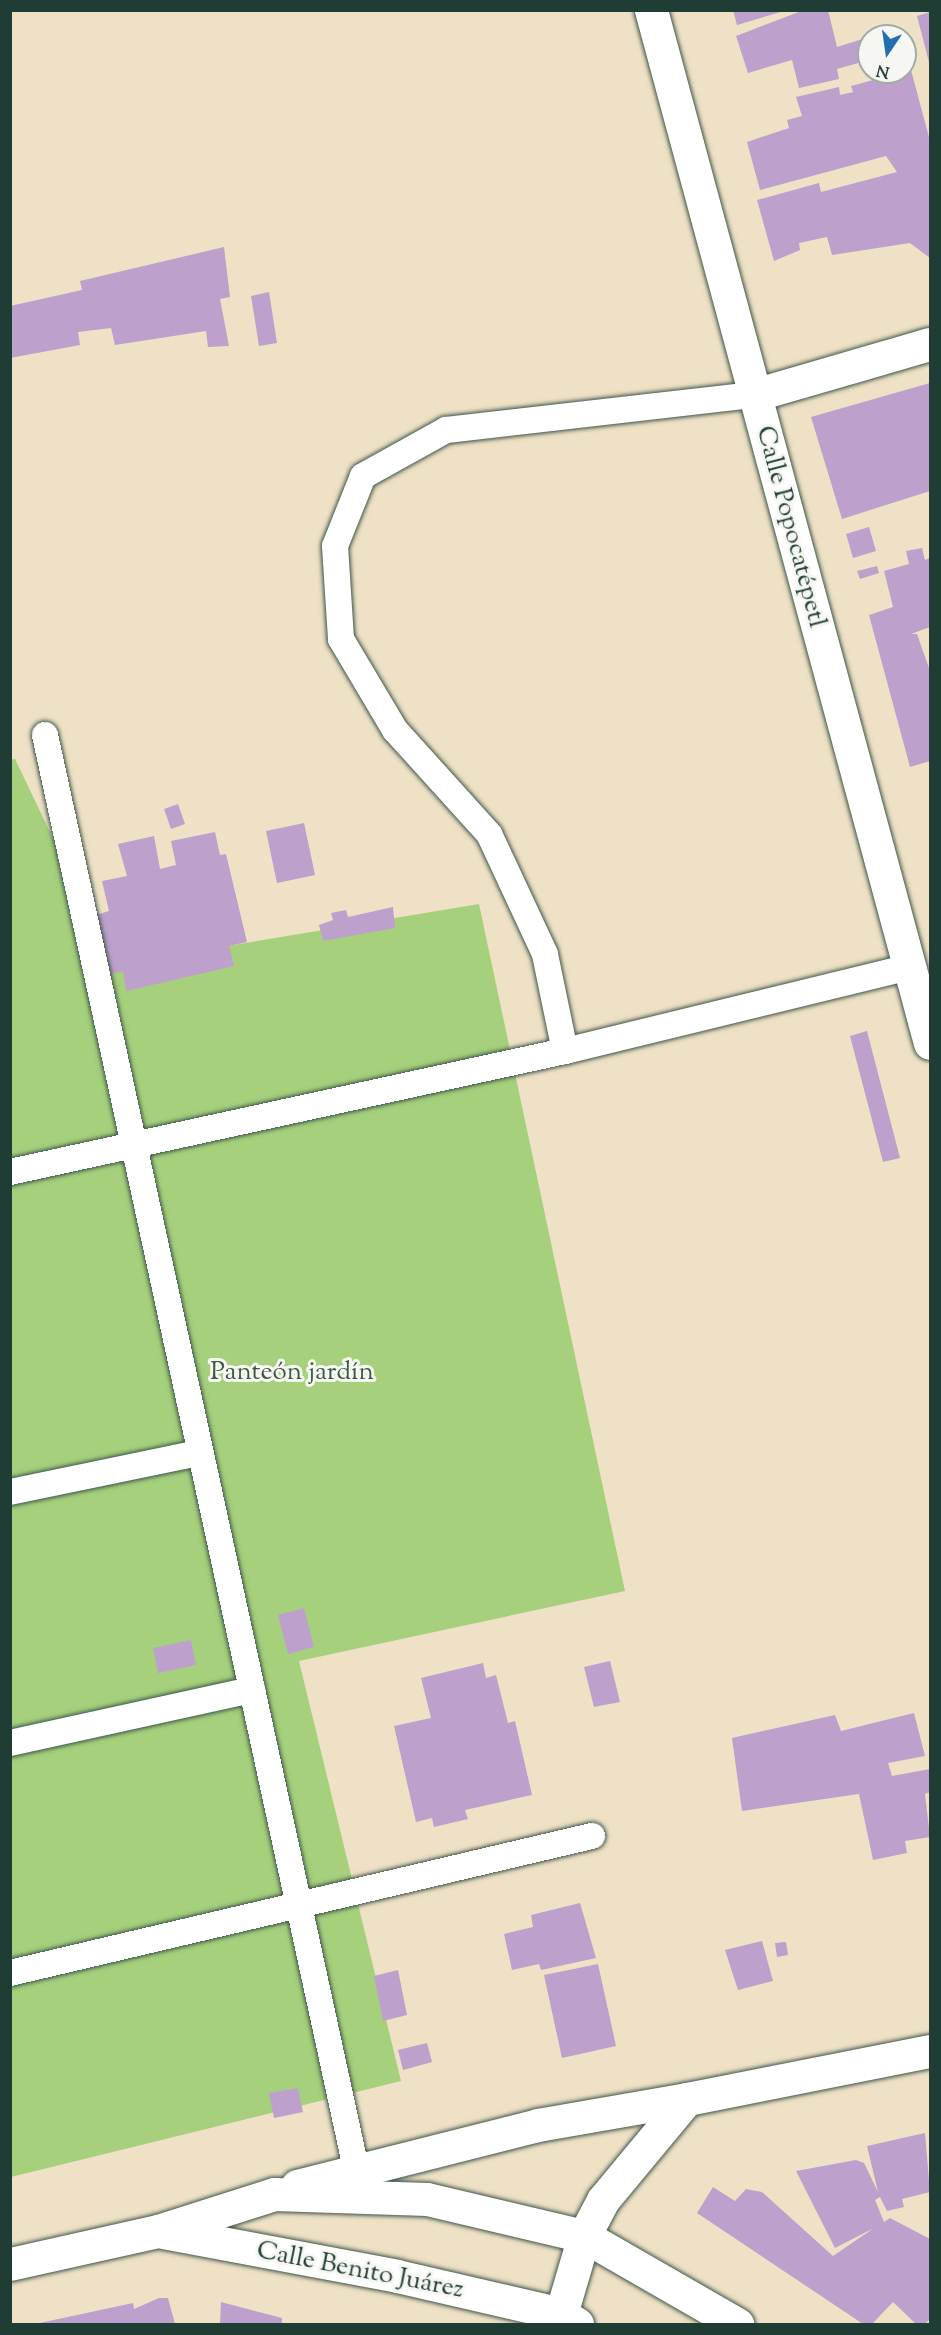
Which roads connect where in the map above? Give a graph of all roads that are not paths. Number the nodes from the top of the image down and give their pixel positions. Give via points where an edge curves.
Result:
1 (651, 10) edge
2 (930, 344) edge
3 (754, 395) junction
4 (45, 735) dead end
5 (910, 967) junction
6 (930, 1043) edge
7 (566, 1051) junction
8 (136, 1147) junction
9 (10, 1172) edge
10 (199, 1453) junction
11 (10, 1492) edge
12 (252, 1690) junction
13 (10, 1743) edge
14 (592, 1836) dead end
15 (298, 1907) junction
16 (10, 1973) edge
17 (930, 2051) edge
18 (687, 2099) junction
19 (356, 2169) junction
20 (274, 2194) junction
21 (158, 2231) junction
22 (584, 2236) junction
23 (10, 2264) edge
24 (565, 2321) edge
25 (736, 2325) edge

1 - 3 main road, Calle Popocatépetl
2 - 3 main road
3 - 5 main road, Calle Popocatépetl
3 - 7 lane via 446,430 363,476 335,546 341,639 395,730 489,834 545,954
4 - 8 lane
5 - 6 main road, Calle Popocatépetl
5 - 7 lane
7 - 8 lane
8 - 9 lane
8 - 10 lane
10 - 11 lane
10 - 12 lane
12 - 13 lane
12 - 15 lane
14 - 15 lane
15 - 16 lane
15 - 19 lane
17 - 18 main road
18 - 19 main road via 538,2125
18 - 22 main road via 626,2166
19 - 20 main road
20 - 21 main road, Calle Benito Juárez
20 - 22 main road, Calle Benito Juárez via 427,2199
21 - 23 main road, Calle Benito Juárez
21 - 24 main road, Calle Benito Juárez via 398,2276
22 - 24 main road
22 - 25 main road, Calle Benito Juárez

